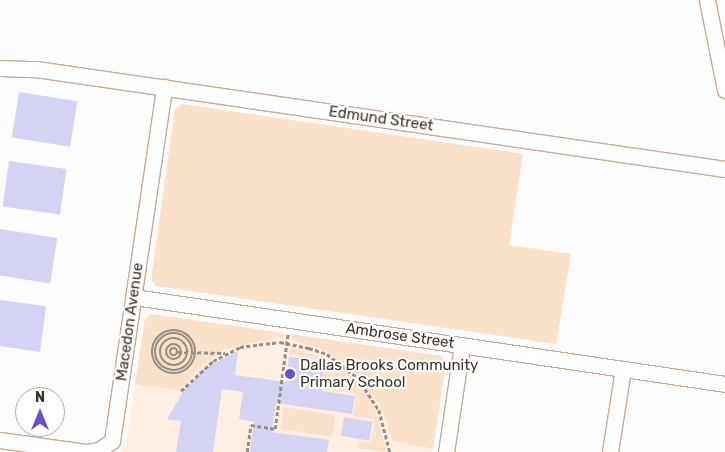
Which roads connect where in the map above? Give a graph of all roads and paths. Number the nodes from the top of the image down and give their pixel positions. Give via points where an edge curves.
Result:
1 (707, 0) edge
2 (0, 58) edge
3 (0, 68) edge
4 (36, 69) junction
5 (164, 87) junction
6 (725, 90) edge
7 (725, 169) edge
8 (134, 297) junction
9 (294, 321) junction
10 (177, 332) junction
11 (172, 334) junction
12 (182, 335) junction
13 (172, 338) junction
14 (180, 339) junction
15 (166, 340) junction
16 (286, 343) junction
17 (175, 344) junction
18 (170, 345) junction
19 (462, 345) junction
20 (152, 348) junction
21 (175, 348) junction
22 (156, 349) junction
23 (160, 350) junction
24 (168, 351) junction
25 (180, 352) junction
26 (225, 353) junction
27 (188, 354) junction
28 (195, 355) junction
29 (173, 358) junction
30 (172, 365) junction
31 (623, 369) junction
32 (171, 370) junction
33 (170, 374) junction
34 (725, 384) edge
35 (181, 391) dead end
36 (0, 440) edge
37 (247, 452) edge
38 (390, 452) edge
39 (446, 452) edge
40 (610, 452) edge

1 - 6 street
2 - 4 street, Edmund Street
3 - 4 street, Edmund Street
4 - 5 street, Edmund Street
5 - 7 street, Edmund Street
5 - 8 street, Macedon Avenue
8 - 9 street, Ambrose Street
8 - 36 street, Macedon Avenue via 114,432 108,445 87,452
9 - 16 path
9 - 19 street, Ambrose Street
10 - 11 path
10 - 12 path
10 - 20 path via 159,335
10 - 28 path via 193,340
11 - 13 path
11 - 22 path via 162,338
12 - 14 path
12 - 28 path via 190,342
13 - 14 path
13 - 15 path
14 - 27 path
15 - 18 path
15 - 23 path
16 - 26 path via 257,344
16 - 37 path via 275,429 251,425
16 - 38 path via 327,354 358,378 379,410
17 - 18 path
17 - 21 path
17 - 25 path
18 - 24 path
19 - 31 street, Ambrose Street
19 - 39 street
20 - 22 path
20 - 33 path via 154,362
21 - 24 path
21 - 25 path
22 - 23 path
22 - 32 path via 158,360
23 - 30 path via 164,362
24 - 29 path
25 - 27 path
25 - 29 path
26 - 28 path
26 - 35 path
27 - 28 path
27 - 30 path via 181,364
28 - 32 path via 183,368
28 - 33 path via 190,368
29 - 30 path
30 - 32 path
31 - 34 street, Ambrose Street
31 - 40 street
32 - 33 path

